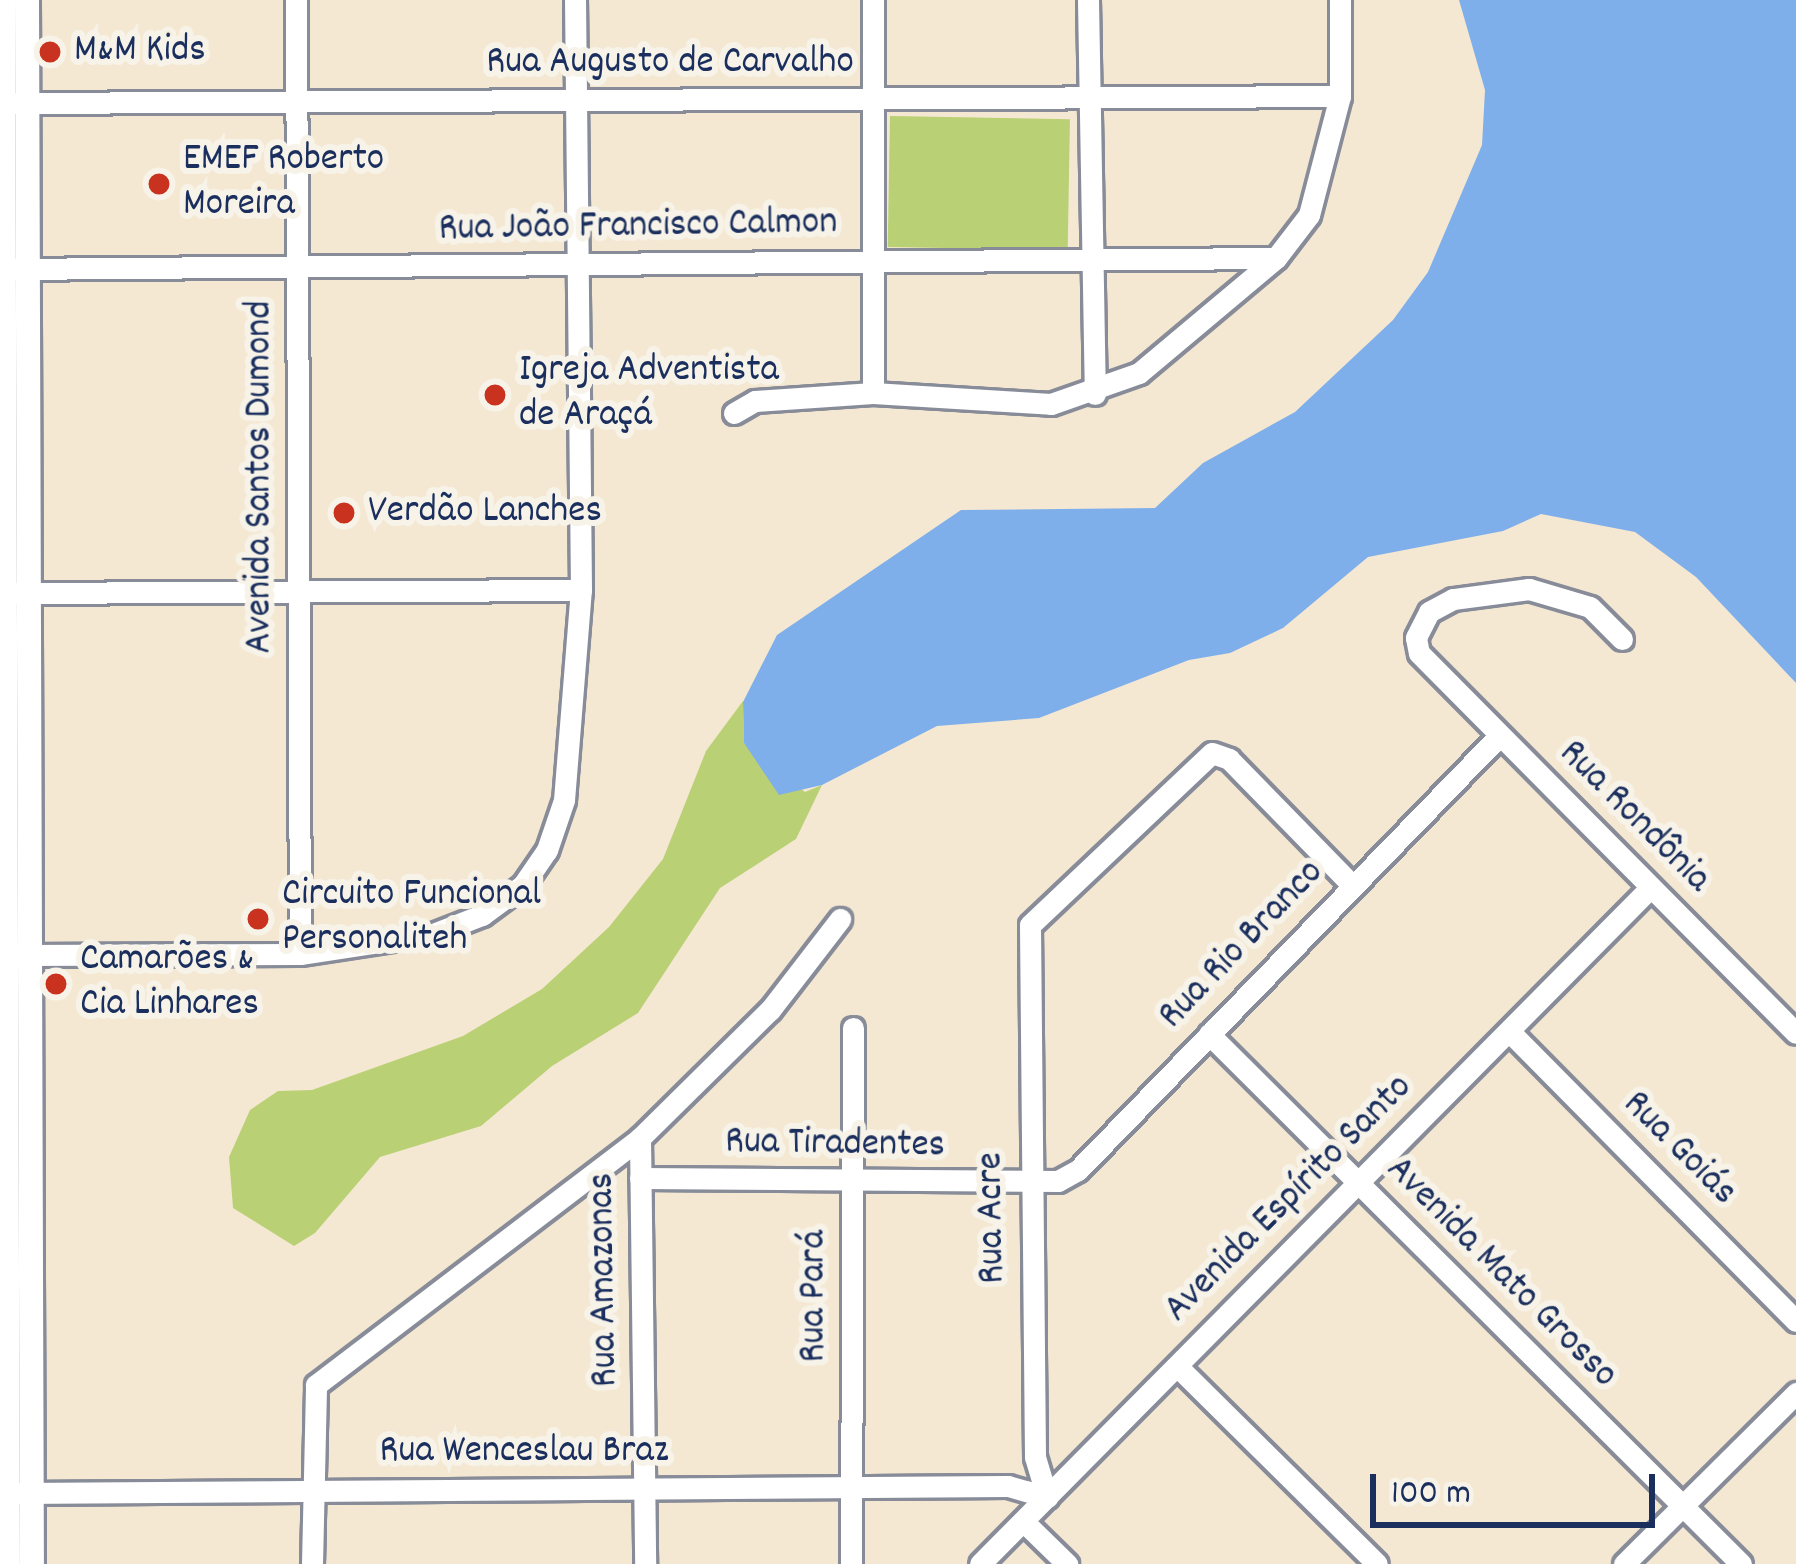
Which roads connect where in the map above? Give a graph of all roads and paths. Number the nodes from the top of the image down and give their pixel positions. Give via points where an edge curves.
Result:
1 (2, 0) edge
2 (27, 0) edge
3 (296, 0) edge
4 (575, 0) edge
5 (873, 0) edge
6 (1088, 0) edge
7 (1340, 0) edge
8 (1340, 96) junction
9 (1090, 98) junction
10 (873, 99) junction
11 (576, 100) junction
12 (296, 102) junction
13 (10, 103) edge
14 (1276, 258) junction
15 (1092, 260) junction
16 (873, 262) junction
17 (578, 264) junction
18 (297, 267) junction
19 (10, 269) edge
20 (873, 393) junction
21 (1095, 394) junction
22 (734, 413) dead end
23 (581, 590) junction
24 (298, 591) junction
25 (11, 593) edge
26 (1622, 639) dead end
27 (1500, 735) junction
28 (1351, 884) junction
29 (1651, 887) junction
30 (840, 919) dead end
31 (300, 954) junction
32 (12, 955) edge
33 (853, 1028) dead end
34 (1509, 1030) junction
35 (1209, 1034) junction
36 (1796, 1034) edge
37 (640, 1138) junction
38 (640, 1178) junction
39 (852, 1182) junction
40 (1358, 1183) junction
41 (1028, 1186) junction
42 (1796, 1321) edge
43 (1177, 1366) junction
44 (1796, 1393) edge
45 (851, 1487) junction
46 (644, 1488) junction
47 (311, 1490) junction
48 (13, 1493) edge
49 (1047, 1497) junction
50 (1682, 1506) junction
51 (1023, 1521) junction
52 (8, 1564) edge
53 (32, 1564) edge
54 (312, 1564) edge
55 (645, 1564) edge
56 (850, 1564) edge
57 (980, 1564) edge
58 (1067, 1564) edge
59 (1377, 1564) edge
60 (1624, 1564) edge
61 (1741, 1564) edge

1 - 13 street
2 - 13 street
3 - 12 street, Avenida Santos Dumond
4 - 11 street
5 - 10 street
6 - 9 street
7 - 8 street
8 - 9 street, Rua Augusto de Carvalho
8 - 14 street via 1309,215
9 - 10 street, Rua Augusto de Carvalho
9 - 15 street
10 - 11 street, Rua Augusto de Carvalho
10 - 16 street
11 - 12 street, Rua Augusto de Carvalho
11 - 17 street
12 - 13 street, Rua Augusto de Carvalho
12 - 18 street, Avenida Santos Dumond
13 - 19 street
14 - 15 street, Rua João Francisco Calmon
14 - 21 street via 1187,340
15 - 16 street, Rua João Francisco Calmon
15 - 21 street
16 - 17 street, Rua João Francisco Calmon
16 - 20 street
17 - 18 street, Rua João Francisco Calmon
17 - 23 street
18 - 19 street, Rua João Francisco Calmon
18 - 24 street, Avenida Santos Dumond
19 - 25 street
20 - 21 street via 1034,404
20 - 22 street via 755,401
23 - 24 street
23 - 31 street via 564,800 548,850 523,885 482,915 359,948
24 - 25 street
24 - 31 street, Avenida Santos Dumond
25 - 32 street
26 - 27 street, Rua Rondônia via 1590,607 1563,595 1494,590 1429,612 1419,623 1419,653
27 - 28 street, Rua Rio Branco
27 - 29 street, Rua Rondônia
28 - 35 street, Rua Rio Branco
28 - 41 street, Rua Acre via 1229,759 1202,756 1056,892 1026,935
29 - 34 street, Avenida Espírito Santo
29 - 36 street, Rua Rondônia
30 - 37 street via 770,1010
31 - 32 street
32 - 48 street
33 - 39 street, Rua Pará
34 - 40 street, Avenida Espírito Santo
34 - 42 street, Rua Goiás
35 - 40 street, Avenida Mato Grosso
35 - 41 street, Rua Rio Branco via 1078,1170
37 - 38 street, Rua Amazonas
37 - 47 street via 327,1374 310,1400
38 - 39 street, Rua Tiradentes
38 - 46 street, Rua Amazonas
39 - 41 street, Rua Tiradentes
39 - 45 street, Rua Pará
40 - 43 street, Avenida Espírito Santo
40 - 50 street, Avenida Mato Grosso
41 - 49 street, Rua Acre via 1035,1457
43 - 49 street, Avenida Espírito Santo
43 - 59 street
44 - 50 street
45 - 46 street, Rua Wenceslau Braz
45 - 49 street, Rua Wenceslau Braz via 1008,1486
45 - 56 street, Rua Pará
46 - 47 street, Rua Wenceslau Braz
46 - 55 street, Rua Amazonas
47 - 48 street, Rua Wenceslau Braz
47 - 54 street
48 - 52 street
48 - 53 street
49 - 51 street, Avenida Espírito Santo
50 - 60 street
50 - 61 street, Avenida Mato Grosso
51 - 57 street, Avenida Espírito Santo
51 - 58 street

